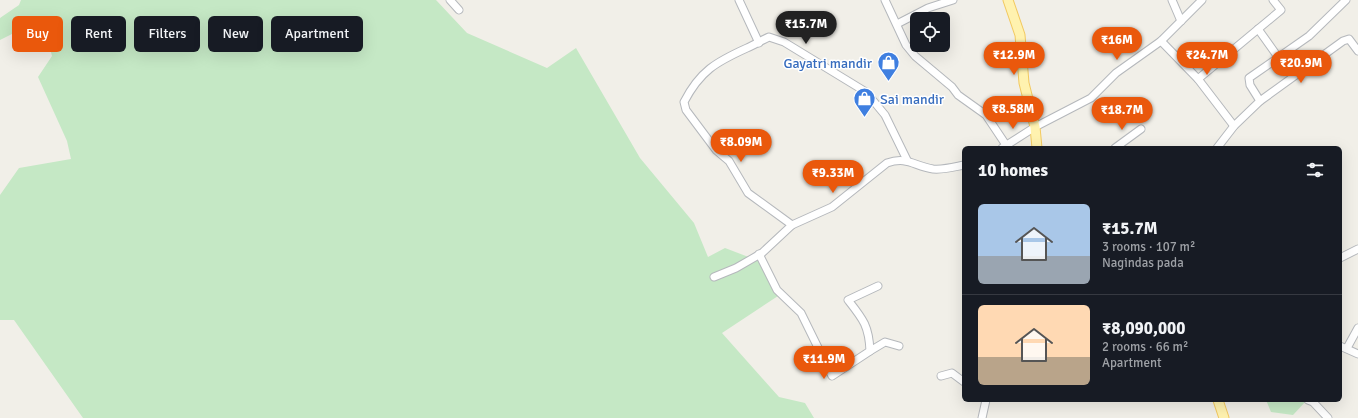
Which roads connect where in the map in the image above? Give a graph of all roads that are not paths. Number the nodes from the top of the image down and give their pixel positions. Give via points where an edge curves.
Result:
1 (450, 0) edge
2 (739, 0) edge
3 (885, 0) edge
4 (952, 0) edge
5 (1008, 0) edge
6 (1172, 0) edge
7 (1202, 0) edge
8 (1273, 0) edge
9 (1346, 0) edge
10 (459, 10) dead end
11 (1181, 21) junction
12 (896, 24) junction
13 (1258, 29) junction
14 (1161, 41) junction
15 (759, 43) junction
16 (1358, 51) edge
17 (1278, 57) junction
18 (1198, 79) junction
19 (1260, 101) junction
20 (1234, 126) junction
21 (1035, 127) junction
22 (1141, 128) dead end
23 (1004, 146) edge
24 (1037, 146) edge
25 (1118, 146) edge
26 (1219, 146) edge
27 (907, 160) junction
28 (962, 165) edge
29 (792, 225) junction
30 (1358, 250) edge
31 (759, 254) junction
32 (1342, 257) edge
33 (714, 278) dead end
34 (878, 286) dead end
35 (1358, 328) edge
36 (899, 346) dead end
37 (1344, 347) edge
38 (870, 351) junction
39 (1358, 354) edge
40 (941, 376) dead end
41 (962, 380) edge
42 (986, 402) edge
43 (1219, 402) edge
44 (1313, 402) edge
45 (982, 418) edge
46 (1224, 418) edge
47 (1328, 418) edge

1 - 10 street
2 - 15 street
3 - 12 street
4 - 12 street via 928,8
5 - 21 main road via 1020,35 1024,83
6 - 11 street
7 - 11 street
8 - 13 street via 1281,10
9 - 17 street via 1309,36
11 - 14 street
12 - 23 street via 906,45 915,56 958,95 986,115
13 - 17 street
13 - 18 street
14 - 18 street
14 - 21 street via 1116,73 1091,98
15 - 27 street via 766,38 775,38 866,92 885,115
15 - 29 street via 712,66 692,85 684,102 686,110 716,150 729,161 748,193
16 - 19 street via 1349,39 1344,41
17 - 19 street via 1249,78 1250,86
18 - 20 street
19 - 20 street
20 - 26 street
21 - 23 street
21 - 24 main road
22 - 25 street
27 - 28 street via 935,169
27 - 29 street via 898,159 887,163 832,207
29 - 31 street
30 - 32 street
31 - 33 street
31 - 38 street via 777,290 801,313 832,376
34 - 38 street via 848,300 865,321
35 - 37 street
36 - 38 street via 884,342
37 - 39 street
40 - 41 street via 952,373
42 - 45 street
43 - 46 main road
44 - 47 street

